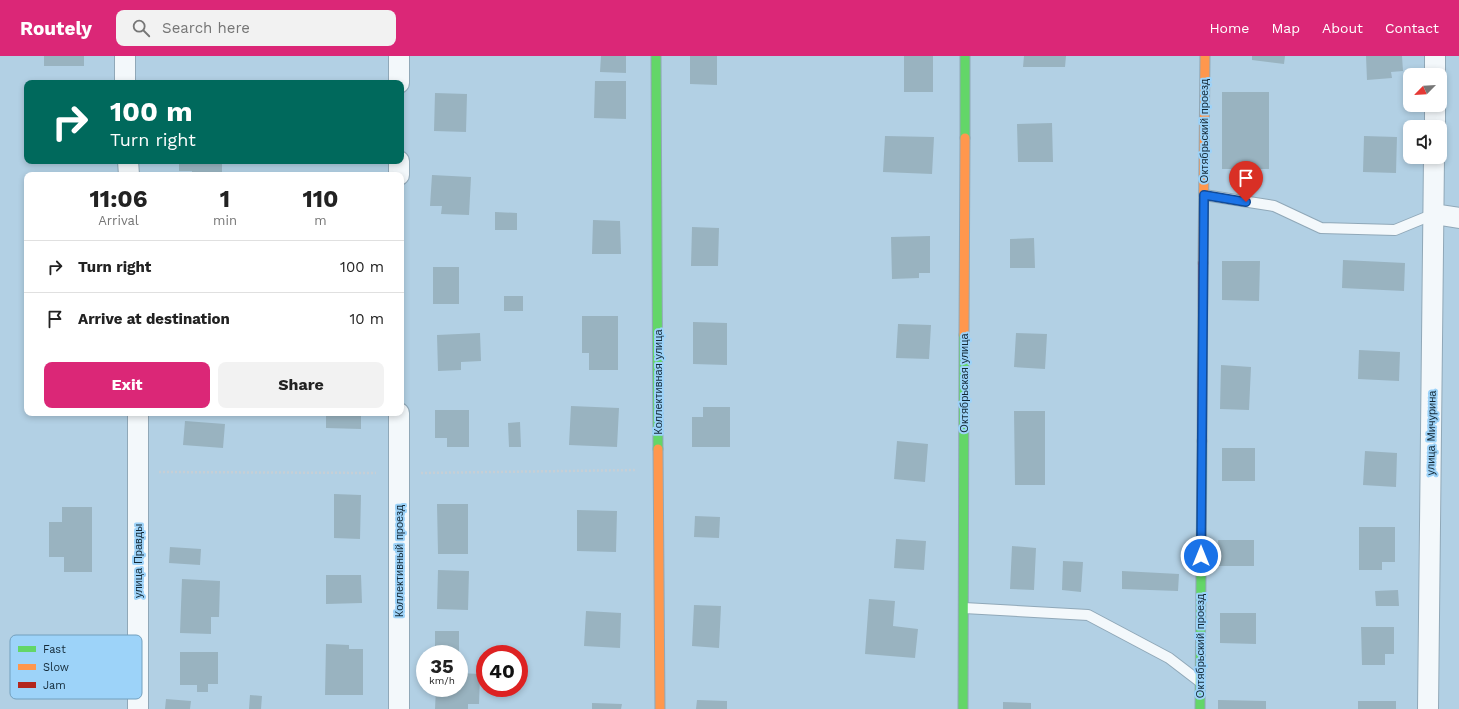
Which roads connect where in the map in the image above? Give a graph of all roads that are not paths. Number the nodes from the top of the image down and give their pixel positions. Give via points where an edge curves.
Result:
1 (125, 56) edge
2 (399, 56) edge
3 (656, 56) edge
4 (965, 56) edge
5 (1205, 56) edge
6 (1436, 56) edge
7 (1435, 68) edge
8 (125, 80) edge
9 (399, 80) edge
10 (1434, 164) edge
11 (1204, 195) junction
12 (1434, 214) junction
13 (1459, 218) edge
14 (138, 416) edge
15 (399, 416) edge
16 (964, 608) junction
17 (138, 635) edge
18 (1200, 682) junction
19 (399, 709) edge
20 (660, 709) edge
21 (963, 709) edge
22 (1200, 709) edge
23 (1428, 709) edge

1 - 8 street
2 - 9 street
3 - 20 street, Коллективная улица
4 - 16 street, Октябрьская улица
5 - 11 street, Октябрьский проезд
6 - 7 street
10 - 12 street, улица Мичурина
11 - 12 lane via 1274,206 1321,228 1396,230
11 - 18 street, Октябрьский проезд
12 - 13 street
12 - 23 street, улица Мичурина
14 - 17 street, улица Правды
15 - 19 street, Коллективный проезд
16 - 18 lane via 1088,616 1169,658
16 - 21 street, Октябрьская улица
18 - 22 street, Октябрьский проезд

